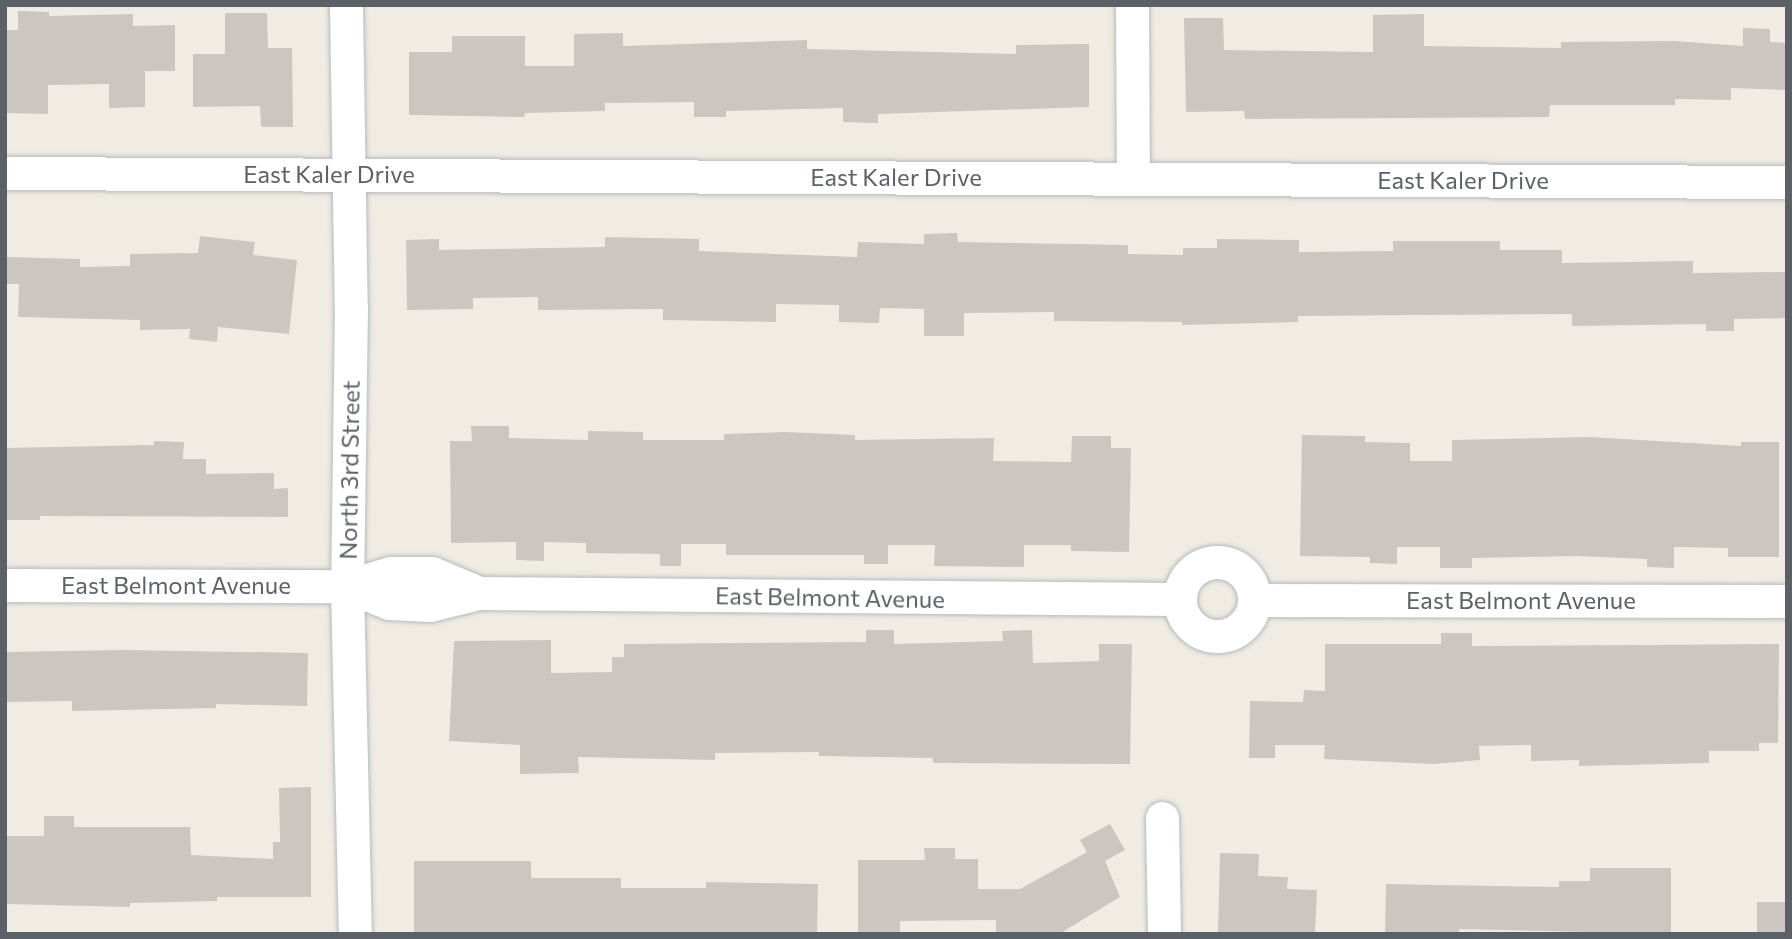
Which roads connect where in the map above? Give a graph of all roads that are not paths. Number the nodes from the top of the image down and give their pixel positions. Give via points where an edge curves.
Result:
1 (346, 5) edge
2 (1132, 5) edge
3 (5, 173) edge
4 (348, 174) junction
5 (1133, 178) junction
6 (1787, 181) edge
7 (5, 584) edge
8 (347, 586) junction
9 (1180, 599) junction
10 (1255, 600) junction
11 (1787, 601) edge
12 (1162, 818) dead end
13 (355, 934) edge
14 (1164, 934) edge

1 - 4 street, North 3rd Street
2 - 5 street
3 - 4 street, East Kaler Drive
4 - 5 street, East Kaler Drive
4 - 8 street, North 3rd Street
5 - 6 street, East Kaler Drive
7 - 8 street, East Belmont Avenue
8 - 9 street, East Belmont Avenue via 391,573 432,573 479,593
8 - 13 street, North 3rd Street
9 - 10 street via 1179,610 1191,628 1211,637 1232,634 1249,620
9 - 10 street via 1180,589 1191,570 1211,562 1233,564 1249,579
10 - 11 street, East Belmont Avenue
12 - 14 street

